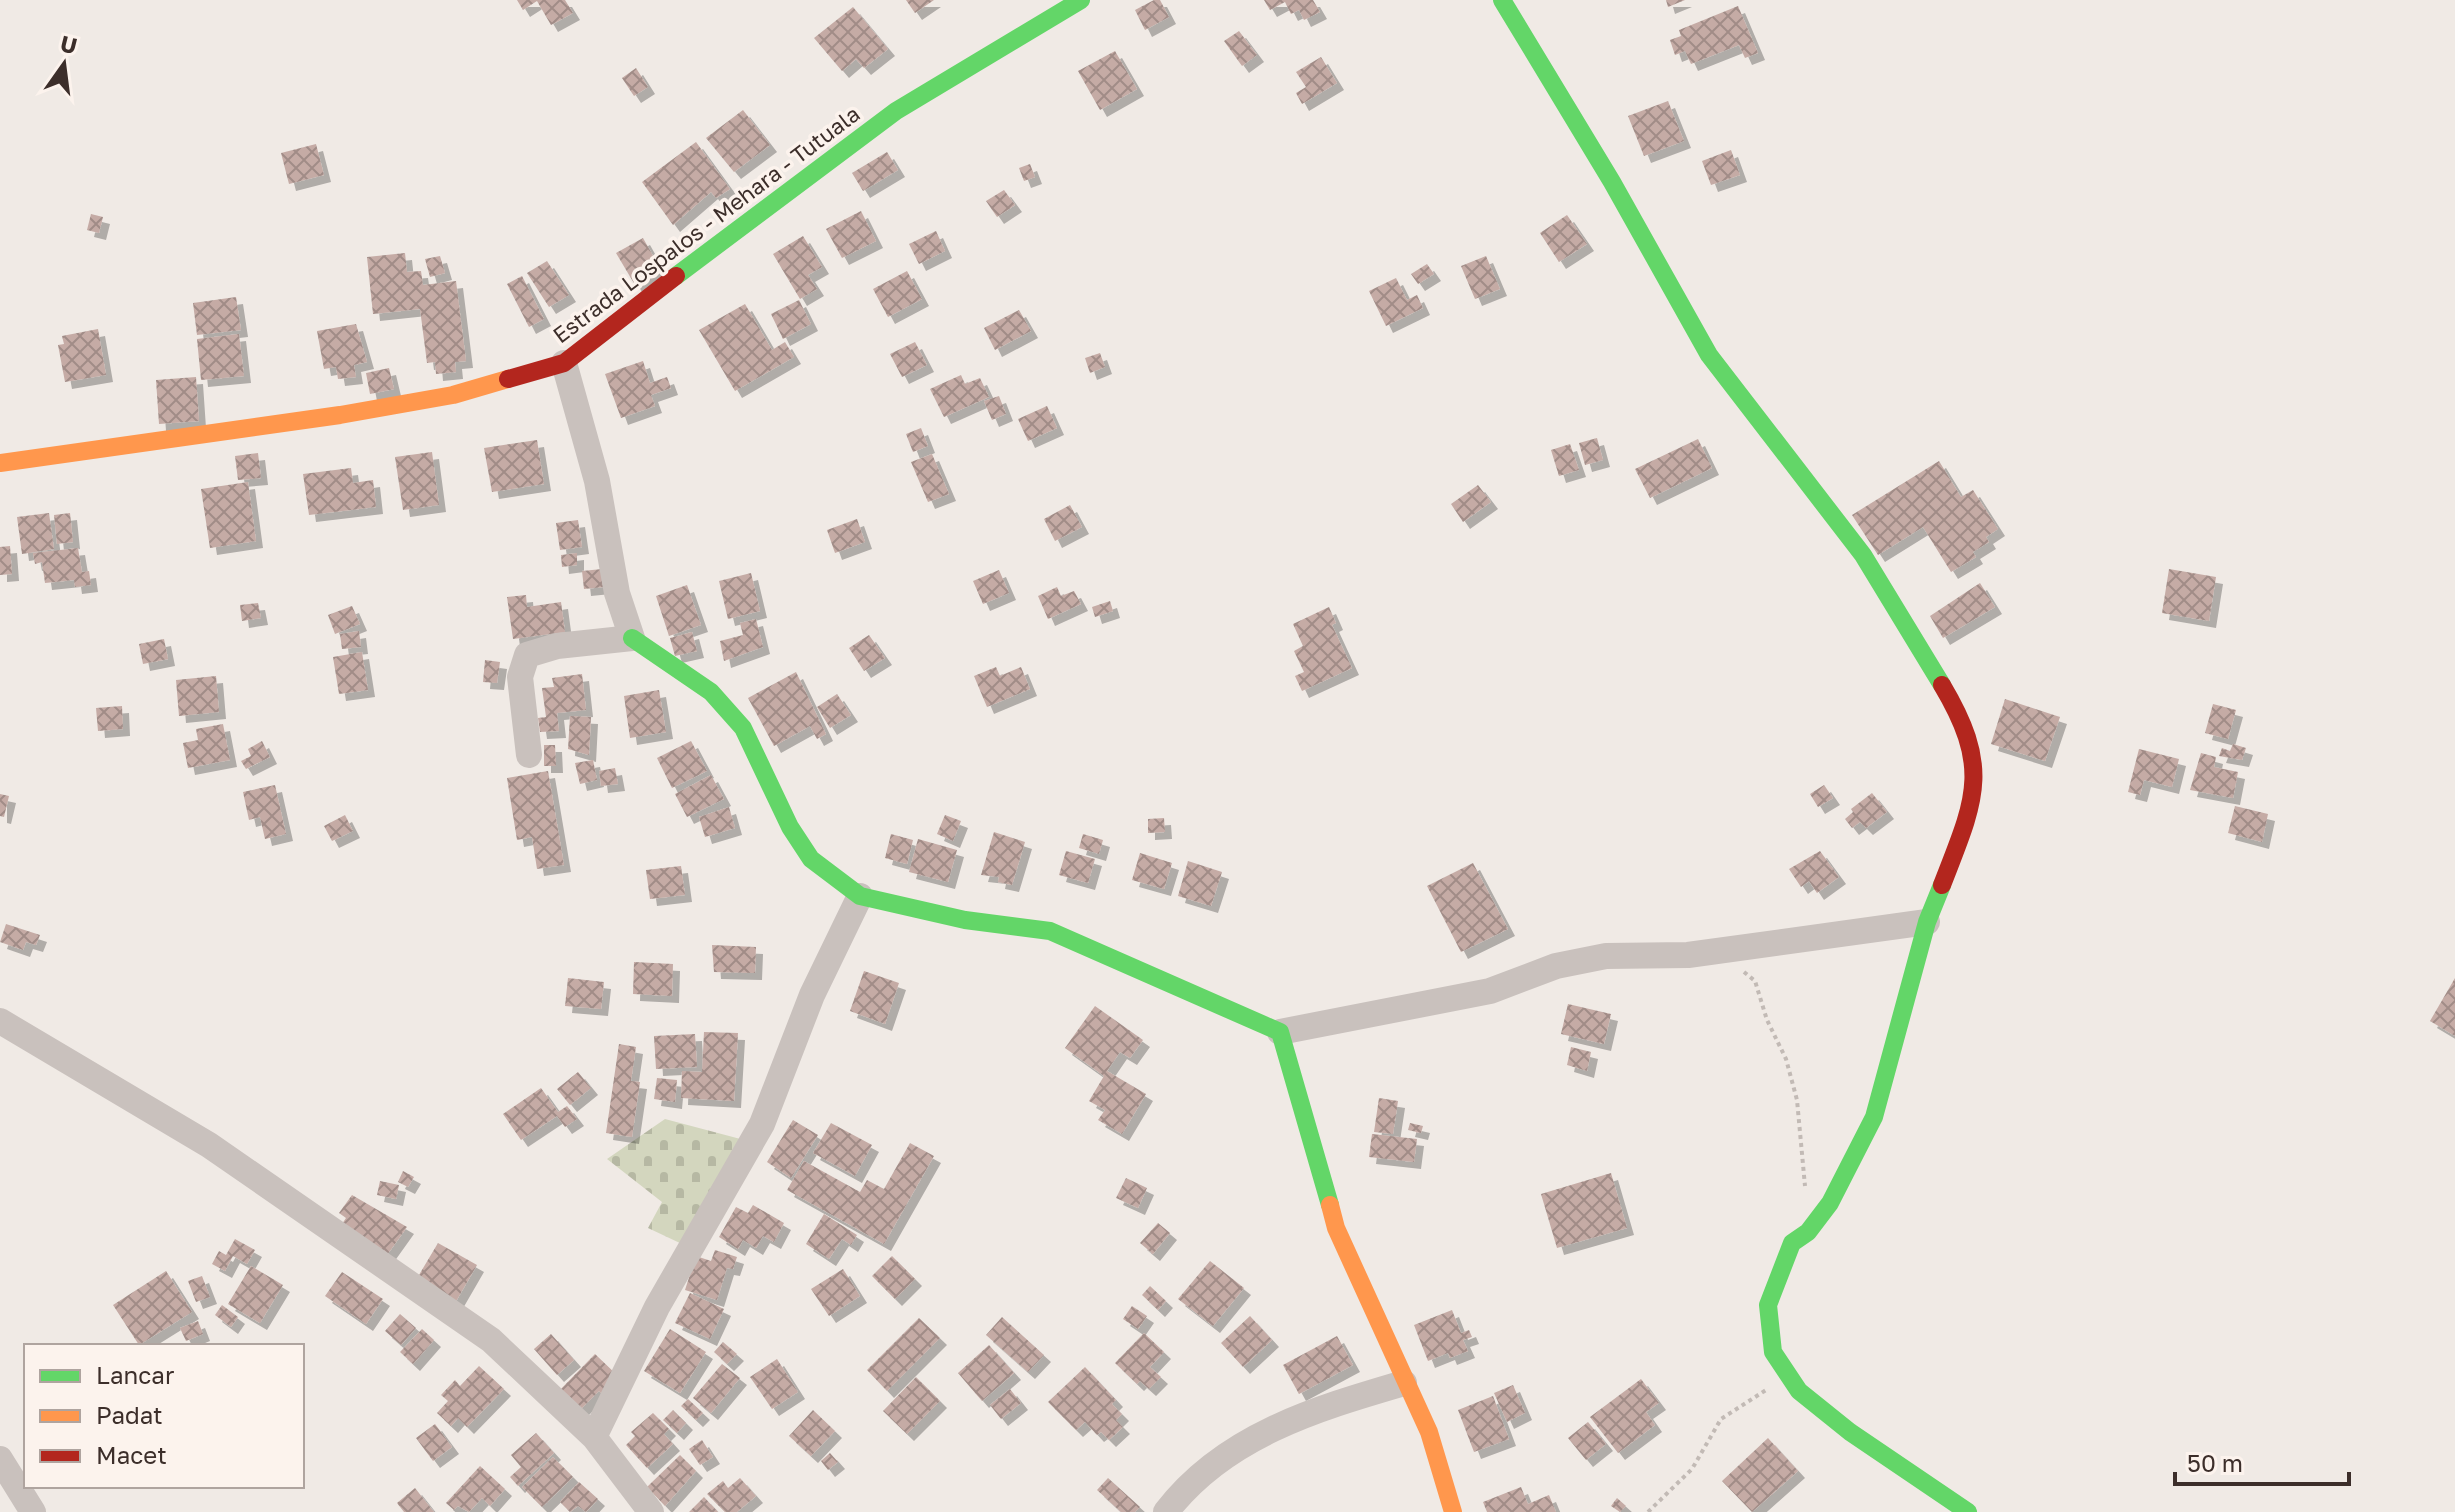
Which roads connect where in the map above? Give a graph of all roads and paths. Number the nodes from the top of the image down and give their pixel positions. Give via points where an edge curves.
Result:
1 (1081, 0) edge
2 (1502, 0) edge
3 (564, 363) junction
4 (0, 463) edge
5 (632, 638) junction
6 (529, 755) dead end
7 (860, 896) junction
8 (1927, 922) junction
9 (1716, 951) junction
10 (0, 1021) edge
11 (1280, 1032) junction
12 (1805, 1187) dead end
13 (1404, 1383) junction
14 (1799, 1391) junction
15 (594, 1437) junction
16 (0, 1459) edge
17 (33, 1512) edge
18 (651, 1512) edge
19 (1166, 1512) edge
20 (1453, 1512) edge
21 (1648, 1512) edge
22 (1968, 1512) edge

1 - 3 street, Estrada Lospalos - Mehara - Tutuala via 896,111
2 - 8 street via 1709,355 1863,555 1951,701 1975,760 1971,809
3 - 4 street, Estrada Lospalos - Mehara - Tutuala via 458,394 358,412
3 - 5 street
5 - 6 street via 557,646 527,655 520,677
5 - 7 street via 711,692 743,728 811,859
7 - 11 street via 965,920 1050,931
7 - 15 street via 812,995 762,1124 657,1307
8 - 9 street
8 - 14 street via 1874,1117 1830,1203 1808,1232 1792,1243 1768,1305 1773,1352
9 - 11 street via 1606,956 1556,966 1490,991
9 - 12 path via 1755,981 1786,1059 1797,1100
10 - 15 street via 209,1145 444,1305 491,1340
11 - 13 street via 1336,1228
13 - 19 street via 1329,1405 1245,1440 1186,1485
13 - 20 street via 1429,1432
14 - 21 path via 1762,1390 1721,1419 1692,1469
14 - 22 street
15 - 18 street
16 - 17 street

